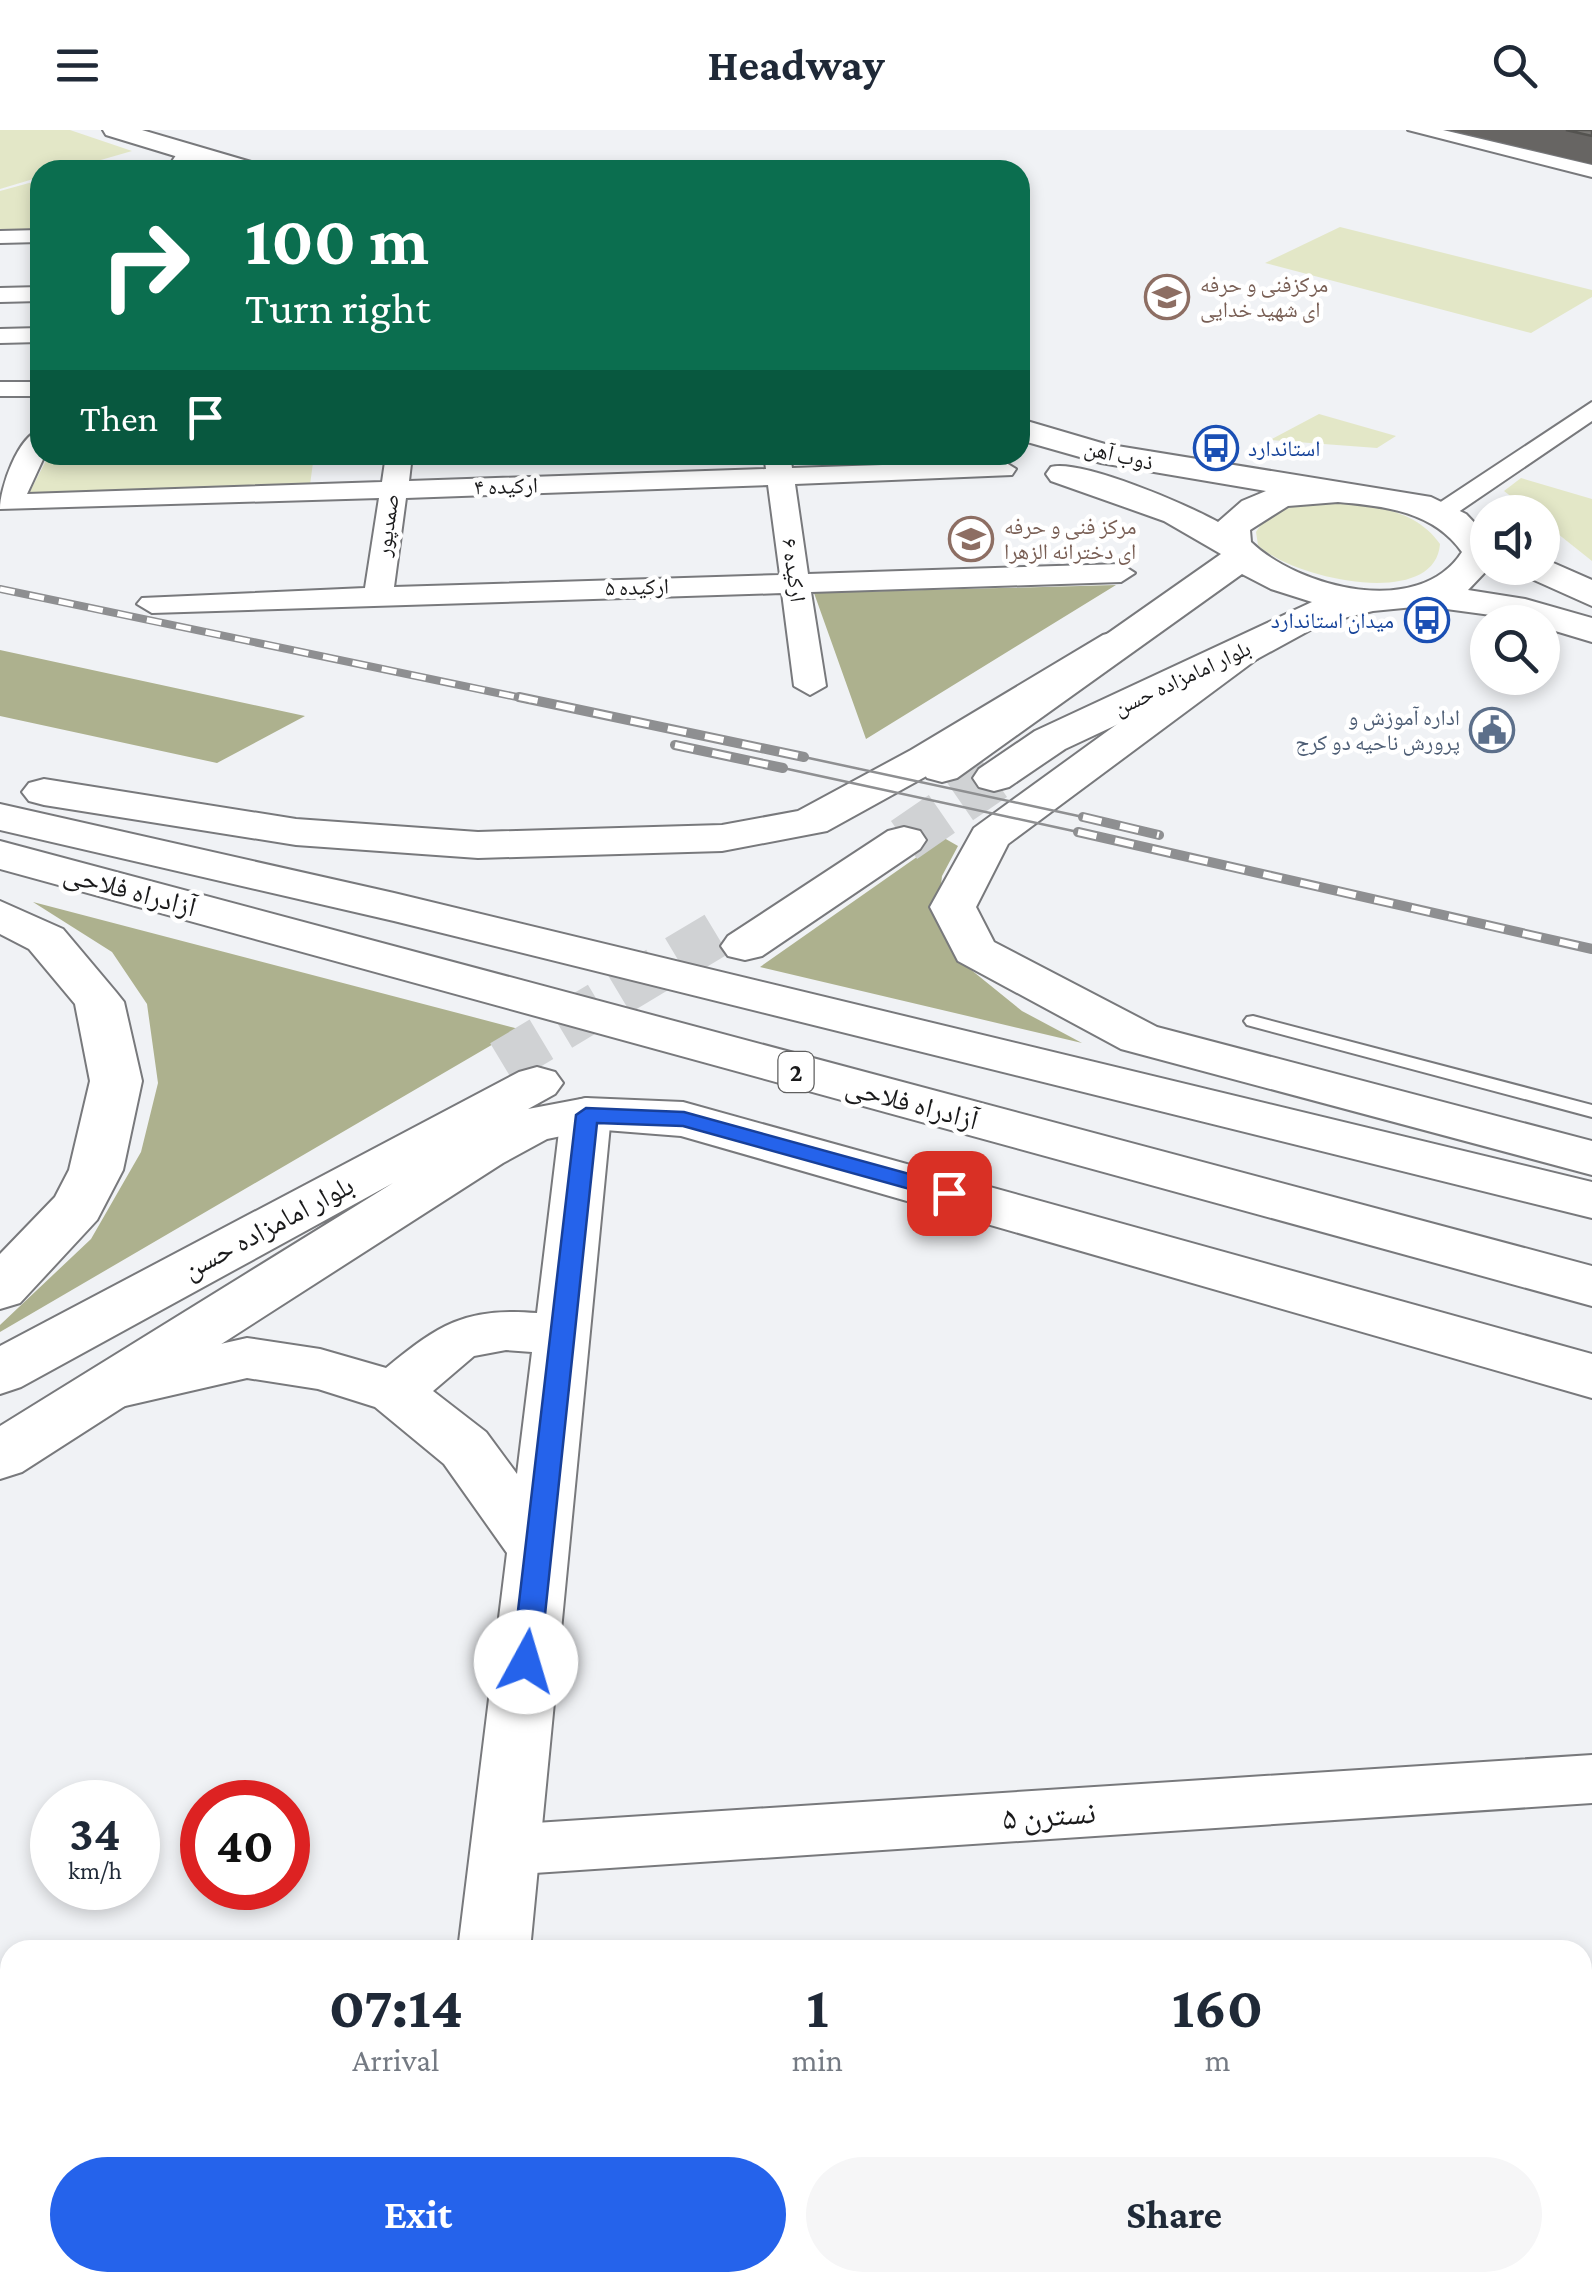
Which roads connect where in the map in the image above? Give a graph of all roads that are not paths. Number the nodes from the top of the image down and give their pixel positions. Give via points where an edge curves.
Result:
1 (114, 130) edge
2 (148, 130) edge
3 (1418, 130) edge
4 (185, 156) edge
5 (1592, 171) edge
6 (30, 236) edge
7 (0, 237) edge
8 (30, 294) edge
9 (0, 295) edge
10 (0, 336) edge
11 (30, 336) edge
12 (30, 388) edge
13 (0, 390) edge
14 (1592, 410) edge
15 (1030, 432) edge
16 (30, 442) edge
17 (0, 444) edge
18 (30, 459) edge
19 (397, 465) edge
20 (835, 465) edge
21 (1016, 465) edge
22 (778, 466) edge
23 (392, 490) junction
24 (1338, 491) junction
25 (1438, 513) junction
26 (1470, 533) edge
27 (1237, 551) junction
28 (1122, 573) dead end
29 (1470, 573) edge
30 (1560, 579) edge
31 (796, 581) junction
32 (1422, 595) junction
33 (1592, 595) edge
34 (378, 596) junction
35 (1379, 599) junction
36 (152, 604) dead end
37 (1592, 630) edge
38 (1117, 643) junction
39 (1242, 652) junction
40 (810, 686) dead end
41 (942, 769) tunnel mouth
42 (994, 778) tunnel mouth
43 (0, 786) edge
44 (0, 817) edge
45 (885, 835) tunnel mouth
46 (0, 856) edge
47 (0, 916) edge
48 (731, 940) tunnel mouth
49 (1253, 1021) dead end
50 (1592, 1111) edge
51 (586, 1115) junction
52 (1592, 1158) edge
53 (1592, 1200) edge
54 (1592, 1286) edge
55 (0, 1289) edge
56 (562, 1335) junction
57 (0, 1352) edge
58 (0, 1372) edge
59 (1592, 1376) edge
60 (112, 1388) junction
61 (395, 1392) junction
62 (0, 1456) edge
63 (538, 1549) junction
64 (1592, 1780) edge
65 (505, 1850) junction
66 (495, 1940) edge

1 - 4 main road
2 - 4 main road
3 - 5 street
6 - 7 street
8 - 9 street
10 - 11 street
12 - 13 street
14 - 25 street
15 - 24 main road, ذوب آهن via 1191,470
16 - 17 street
18 - 23 street, ارکیده ۴ via 8,503
19 - 23 street, صمدپور
20 - 22 street, ارکیده ۴
21 - 27 main road, ذوب آهن via 1176,513
22 - 23 street, ارکیده ۴
22 - 31 street, ارکیده ۶
23 - 34 street, صمدپور
24 - 25 main road
24 - 27 main road via 1268,500 1244,512 1232,528
25 - 26 main road
27 - 35 main road via 1264,574 1297,587
27 - 38 main road, بلوار امامزاده حسن
28 - 31 street, ارکیده ۵
29 - 32 main road
30 - 33 main road
31 - 34 street, ارکیده ۵
31 - 40 street, ارکیده ۶
32 - 35 main road
32 - 37 main road via 1526,610
34 - 36 street, ارکیده ۵
35 - 39 main road, بلوار امامزاده حسن via 1310,614
38 - 41 main road, بلوار امامزاده حسن
38 - 43 main road via 811,822 722,838 478,846 296,832
39 - 42 main road, بلوار امامزاده حسن via 1050,740
39 - 52 main road via 990,837 953,907 975,951 1139,1038
44 - 53 main road, آزادراه فلاحی / 2
45 - 48 main road
46 - 54 main road, آزادراه فلاحی / 2
47 - 55 main road via 46,939 98,1002 116,1081 96,1170 78,1207
49 - 50 lane
51 - 56 street
51 - 59 main road via 684,1119
51 - 60 main road via 532,1125 484,1151
56 - 61 street via 506,1330 457,1340
56 - 63 street
57 - 58 main road, بلوار امامزاده حسن via 519,1073
60 - 61 street via 247,1358 320,1369
60 - 62 main road
61 - 63 street via 465,1448
63 - 65 street
64 - 65 street, نسترن ۵
65 - 66 street

